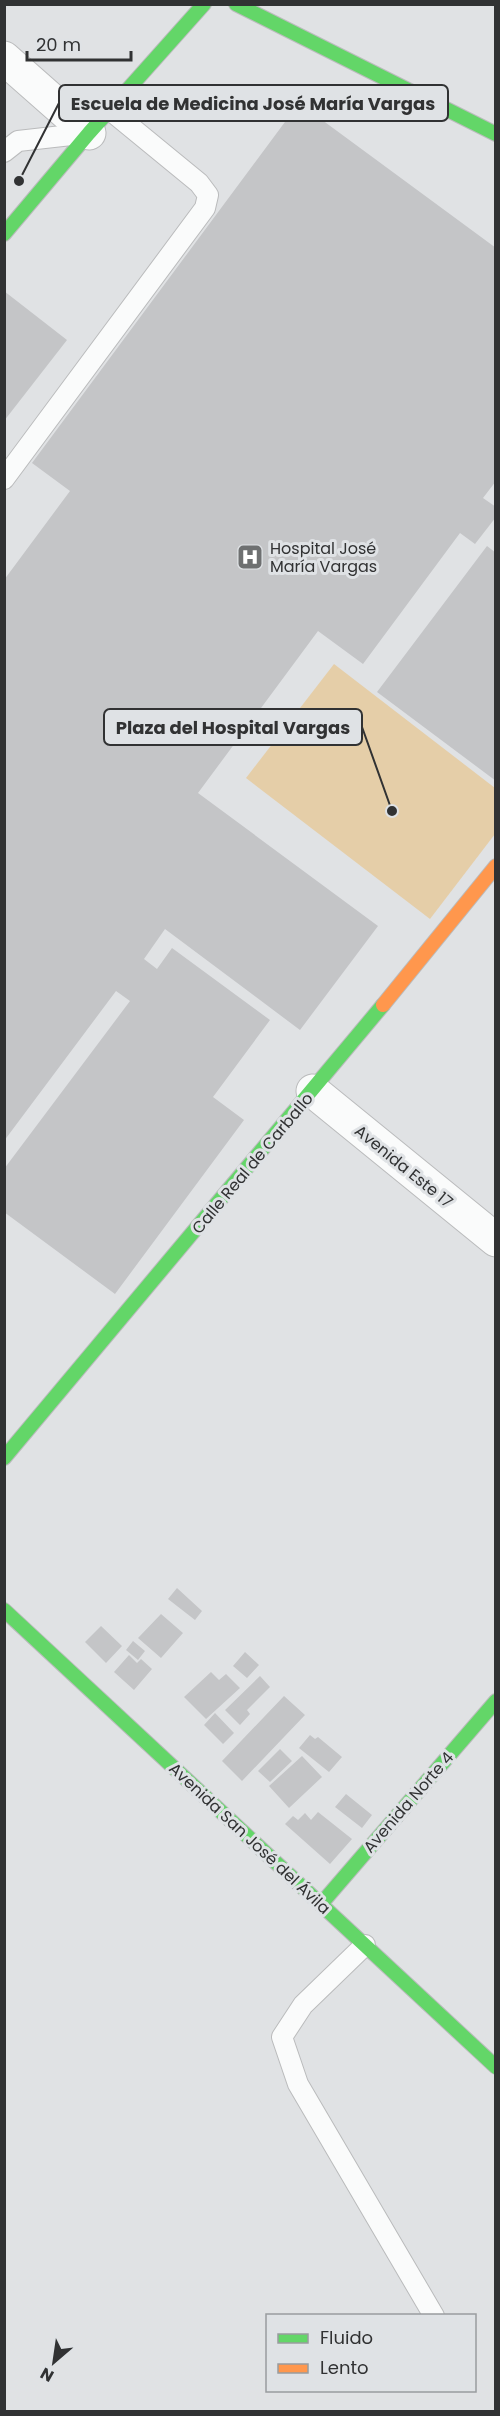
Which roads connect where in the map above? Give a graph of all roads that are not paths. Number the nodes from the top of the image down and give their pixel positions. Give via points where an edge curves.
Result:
1 (204, 4) edge
2 (236, 4) edge
3 (4, 58) edge
4 (99, 121) junction
5 (495, 134) edge
6 (4, 152) edge
7 (4, 234) edge
8 (4, 478) edge
9 (495, 866) edge
10 (313, 1091) junction
11 (495, 1240) edge
12 (4, 1458) edge
13 (4, 1610) edge
14 (495, 1701) edge
15 (321, 1904) junction
16 (365, 1945) junction
17 (495, 2067) edge
18 (433, 2314) edge

1 - 4 street
2 - 5 street
3 - 4 street
4 - 6 lane via 18,141
4 - 7 street
4 - 8 lane via 199,183 208,195 205,208
9 - 10 street, Calle Real de Carballo
10 - 11 street, Avenida Este 17
10 - 12 street, Calle Real de Carballo
13 - 15 street, Avenida San José del Ávila
14 - 15 street, Avenida Norte 4
15 - 16 street, Avenida San José del Ávila
16 - 17 street, Avenida San José del Ávila
16 - 18 lane via 303,2005 282,2037 298,2084

